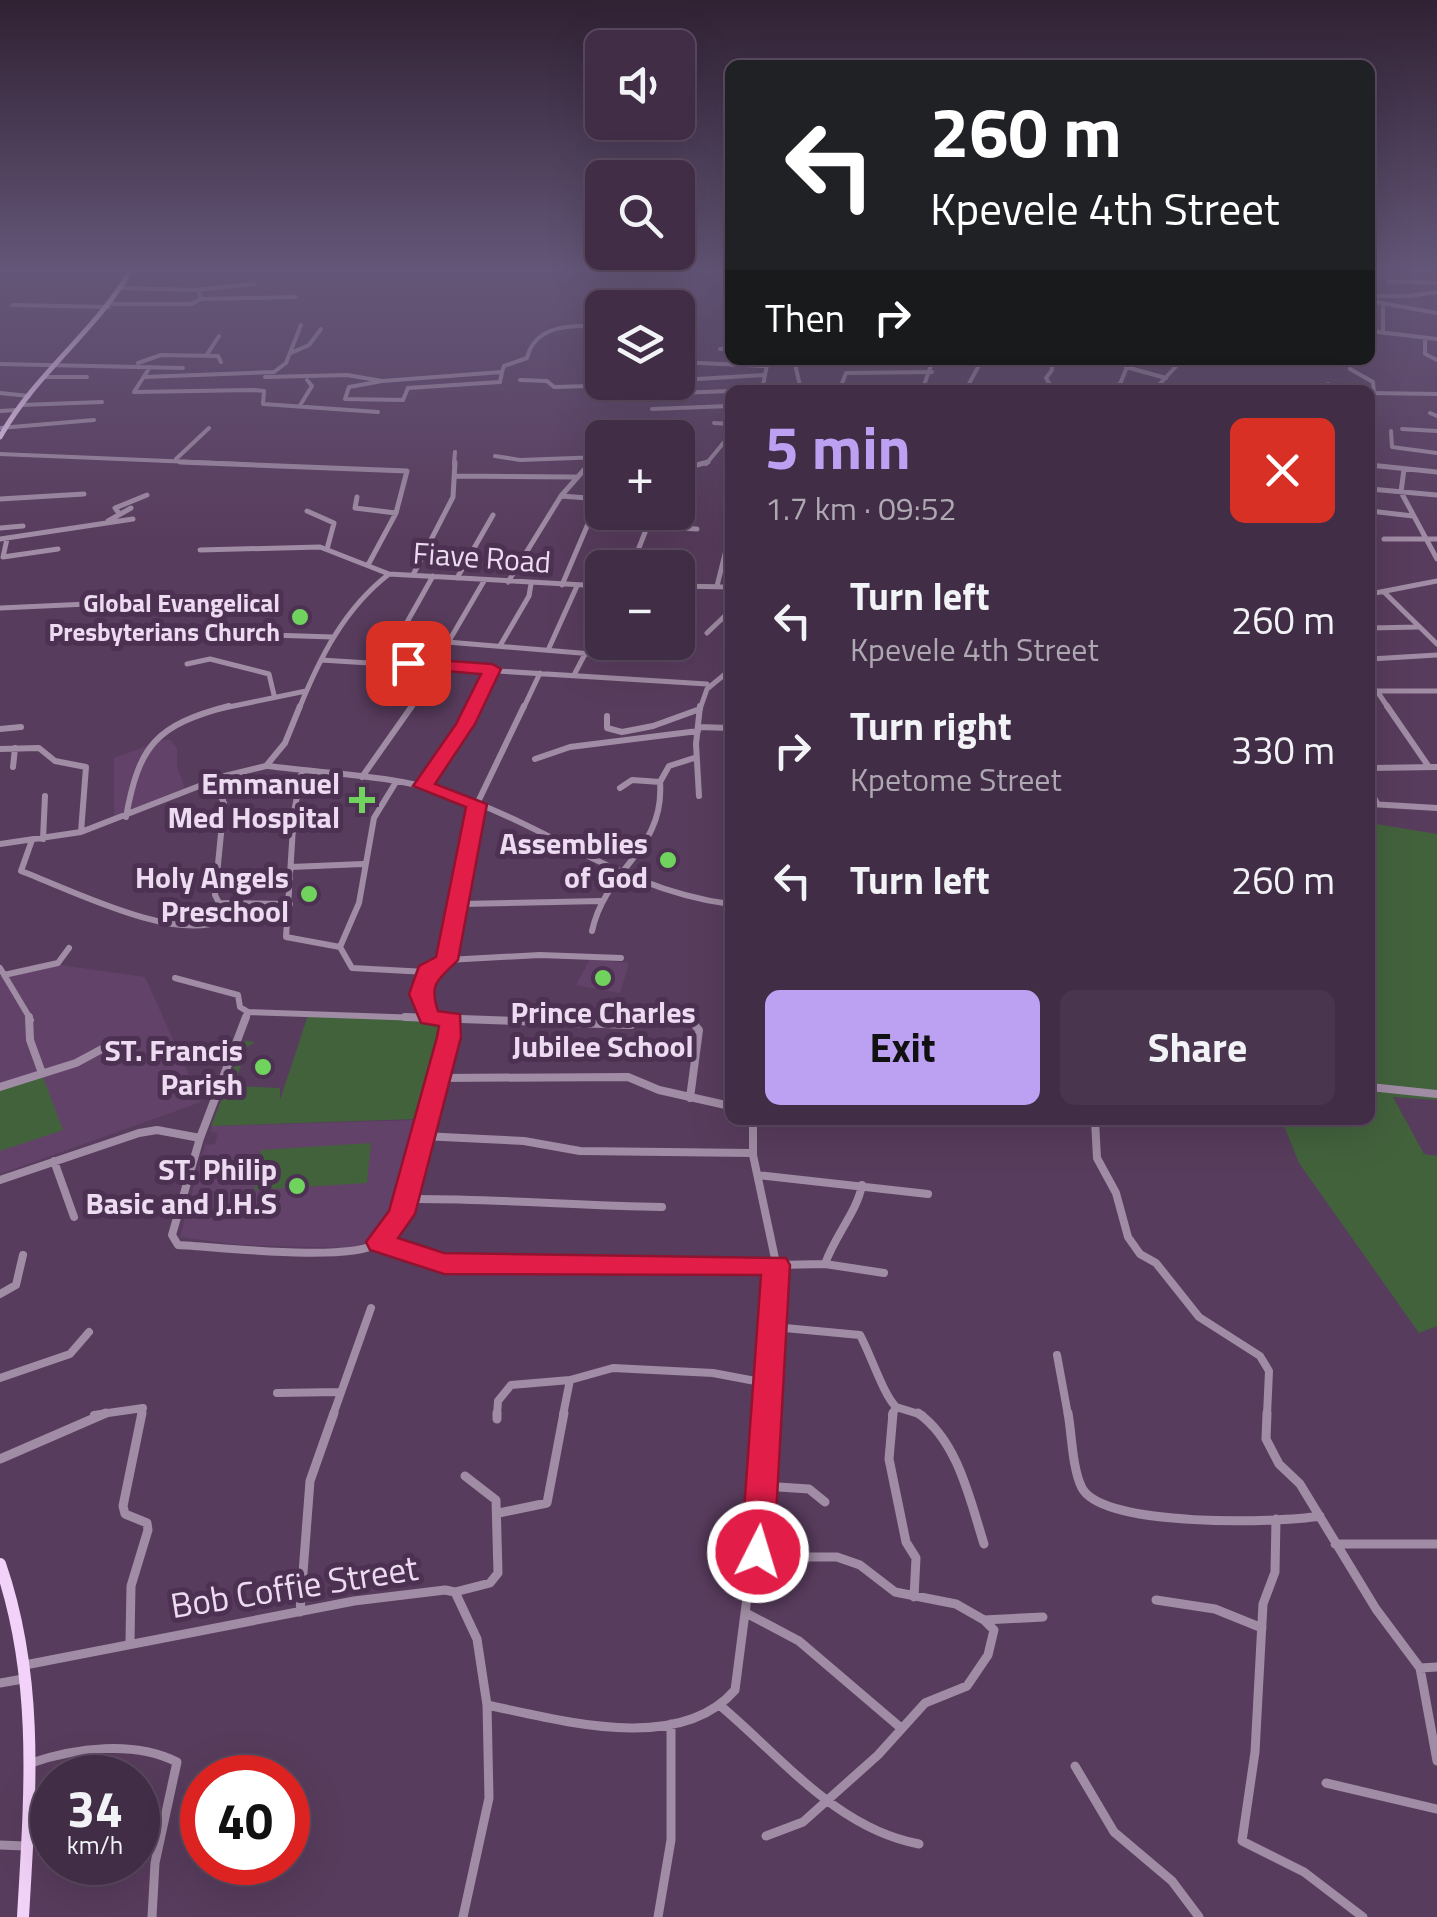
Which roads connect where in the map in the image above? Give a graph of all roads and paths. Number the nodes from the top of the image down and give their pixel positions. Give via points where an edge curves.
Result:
1 (62, 359) edge
2 (149, 359) edge
3 (286, 359) edge
4 (522, 359) edge
5 (695, 362) edge
6 (725, 363) edge
7 (0, 364) edge
8 (766, 365) edge
9 (933, 365) edge
10 (1178, 365) edge
11 (132, 366) junction
12 (1127, 366) joint
13 (150, 367) junction
14 (183, 368) dead end
15 (1350, 369) dead end
16 (52, 371) junction
17 (457, 371) junction
18 (502, 372) junction
19 (932, 372) junction
20 (258, 374) junction
21 (764, 374) junction
22 (46, 377) junction
23 (87, 377) dead end
24 (264, 377) junction
25 (142, 378) junction
26 (698, 378) dead end
27 (1166, 378) junction
28 (306, 379) junction
29 (382, 380) junction
30 (520, 380) dead end
31 (452, 383) junction
32 (763, 385) edge
33 (840, 385) edge
34 (924, 385) edge
35 (1116, 385) edge
36 (1159, 385) edge
37 (1372, 385) edge
38 (585, 386) edge
39 (264, 391) junction
40 (725, 391) edge
41 (695, 392) edge
42 (0, 393) edge
43 (1375, 393) edge
44 (1437, 394) edge
45 (29, 396) junction
46 (345, 399) junction
47 (102, 402) dead end
48 (725, 406) edge
49 (19, 408) junction
50 (299, 408) junction
51 (652, 409) dead end
52 (0, 410) edge
53 (337, 411) junction
54 (378, 412) dead end
55 (1430, 413) dead end
56 (1437, 416) edge
57 (94, 420) dead end
58 (714, 423) dead end
59 (725, 424) edge
60 (2, 428) edge
61 (209, 428) dead end
62 (1402, 428) dead end
63 (1392, 431) dead end
64 (1437, 431) edge
65 (0, 437) edge
66 (725, 441) edge
67 (456, 452) dead end
68 (1437, 453) edge
69 (0, 454) edge
70 (495, 456) dead end
71 (585, 457) edge
72 (175, 460) junction
73 (585, 466) edge
74 (695, 466) edge
75 (1375, 466) edge
76 (1404, 469) junction
77 (1437, 472) edge
78 (454, 476) junction
79 (575, 477) junction
80 (1375, 489) edge
81 (1401, 492) junction
82 (84, 494) dead end
83 (1437, 494) edge
84 (147, 495) dead end
85 (562, 496) junction
86 (357, 497) dead end
87 (585, 498) edge
88 (0, 499) edge
89 (131, 508) dead end
90 (307, 511) dead end
91 (118, 512) junction
92 (1375, 512) edge
93 (396, 513) junction
94 (493, 514) dead end
95 (1415, 516) junction
96 (133, 519) dead end
97 (107, 522) junction
98 (24, 526) dead end
99 (0, 528) edge
100 (695, 528) edge
101 (698, 528) dead end
102 (585, 529) edge
103 (1425, 538) junction
104 (3, 539) edge
105 (1384, 539) dead end
106 (1437, 539) edge
107 (58, 549) dead end
108 (326, 549) junction
109 (200, 550) dead end
110 (725, 554) edge
111 (1437, 559) edge
112 (368, 564) junction
113 (414, 573) junction
114 (389, 574) junction
115 (433, 576) junction
116 (457, 578) junction
117 (484, 581) junction
118 (508, 582) junction
119 (1435, 583) edge
120 (531, 584) junction
121 (562, 585) junction
122 (577, 586) junction
123 (585, 586) edge
124 (695, 586) edge
125 (717, 586) junction
126 (725, 587) edge
127 (1384, 592) junction
128 (1375, 593) edge
129 (132, 602) dead end
130 (0, 608) edge
131 (725, 616) edge
132 (194, 627) dead end
133 (1419, 627) junction
134 (1375, 628) edge
135 (707, 633) dead end
136 (333, 637) junction
137 (398, 638) junction
138 (449, 641) junction
139 (1437, 644) edge
140 (500, 645) junction
141 (549, 648) junction
142 (583, 655) joint
143 (1437, 656) edge
144 (1375, 659) edge
145 (321, 660) junction
146 (385, 662) junction
147 (188, 664) dead end
148 (441, 666) junction
149 (492, 669) junction
150 (725, 671) edge
151 (540, 673) junction
152 (574, 675) junction
153 (375, 678) dead end
154 (707, 684) junction
155 (306, 691) junction
156 (1375, 691) edge
157 (1434, 691) edge
158 (1375, 692) edge
159 (274, 695) junction
160 (1437, 699) edge
161 (702, 709) junction
162 (607, 716) dead end
163 (20, 727) dead end
164 (725, 728) edge
165 (0, 729) edge
166 (698, 729) junction
167 (14, 748) junction
168 (0, 749) edge
169 (694, 758) junction
170 (534, 759) dead end
171 (266, 766) junction
172 (13, 767) dead end
173 (1433, 767) edge
174 (1375, 768) edge
175 (302, 771) junction
176 (362, 777) junction
177 (214, 781) junction
178 (396, 782) junction
179 (660, 782) junction
180 (423, 786) junction
181 (620, 788) dead end
182 (45, 796) dead end
183 (700, 796) dead end
184 (477, 804) junction
185 (1375, 804) edge
186 (1437, 808) edge
187 (126, 818) junction
188 (81, 832) junction
189 (42, 839) junction
190 (32, 840) junction
191 (0, 844) edge
192 (363, 864) junction
193 (290, 867) junction
194 (618, 877) junction
195 (601, 901) junction
196 (725, 903) edge
197 (220, 904) junction
198 (290, 904) junction
199 (460, 904) junction
200 (592, 931) dead end
201 (340, 947) junction
202 (69, 948) dead end
203 (621, 958) dead end
204 (447, 960) junction
205 (2, 971) edge
206 (427, 972) junction
207 (175, 978) dead end
208 (248, 1012) junction
209 (429, 1018) junction
210 (452, 1020) junction
211 (679, 1021) dead end
212 (631, 1025) dead end
213 (102, 1049) dead end
214 (42, 1073) junction
215 (438, 1078) junction
216 (0, 1087) edge
217 (1375, 1088) edge
218 (1437, 1094) edge
219 (690, 1098) junction
220 (725, 1105) edge
221 (753, 1125) edge
222 (1095, 1125) edge
223 (422, 1136) junction
224 (200, 1138) junction
225 (752, 1153) junction
226 (54, 1161) junction
227 (758, 1175) junction
228 (0, 1180) edge
229 (862, 1185) junction
230 (928, 1194) dead end
231 (406, 1199) junction
232 (662, 1207) dead end
233 (74, 1217) dead end
234 (380, 1242) junction
235 (22, 1255) dead end
236 (825, 1264) junction
237 (776, 1265) junction
238 (884, 1273) dead end
239 (0, 1294) edge
240 (372, 1308) dead end
241 (774, 1327) junction
242 (88, 1332) dead end
243 (1057, 1355) dead end
244 (0, 1378) edge
245 (570, 1380) junction
246 (771, 1384) junction
247 (340, 1392) junction
248 (277, 1394) dead end
249 (896, 1407) junction
250 (497, 1420) dead end
251 (0, 1459) edge
252 (465, 1476) dead end
253 (763, 1486) junction
254 (825, 1502) dead end
255 (499, 1513) junction
256 (1320, 1516) junction
257 (1276, 1520) junction
258 (984, 1544) dead end
259 (1335, 1544) junction
260 (1437, 1544) edge
261 (757, 1558) junction
262 (0, 1564) edge
263 (455, 1592) junction
264 (914, 1597) junction
265 (1156, 1600) dead end
266 (300, 1612) junction
267 (746, 1613) junction
268 (1042, 1617) dead end
269 (984, 1620) junction
270 (1262, 1628) junction
271 (130, 1641) junction
272 (1437, 1667) edge
273 (1420, 1668) junction
274 (25, 1672) junction
275 (0, 1683) edge
276 (487, 1706) junction
277 (723, 1708) junction
278 (671, 1724) junction
279 (901, 1728) junction
280 (31, 1755) edge
281 (51, 1755) edge
282 (159, 1755) edge
283 (160, 1755) edge
284 (1437, 1760) edge
285 (1075, 1766) dead end
286 (1326, 1783) dead end
287 (30, 1797) edge
288 (826, 1797) junction
289 (1437, 1809) edge
290 (766, 1836) dead end
291 (160, 1840) edge
292 (919, 1844) dead end
293 (0, 1845) edge
294 (27, 1846) junction
295 (154, 1885) edge
296 (23, 1917) edge
297 (152, 1917) edge
298 (463, 1917) edge
299 (658, 1917) edge
300 (1199, 1917) edge
301 (1362, 1917) edge

1 - 16 main road
2 - 11 street
3 - 20 street
4 - 18 street
5 - 6 street
7 - 16 street
8 - 21 street
9 - 19 street
10 - 27 street
11 - 13 street
11 - 16 street
12 - 27 street
12 - 35 street
13 - 14 street
13 - 25 street
15 - 37 street
16 - 22 main road
17 - 18 street
17 - 29 street
17 - 31 street
18 - 31 street via 500,382
19 - 33 street via 846,373
19 - 34 street
20 - 24 street
20 - 25 street
21 - 26 street
21 - 32 street
22 - 23 street
22 - 45 main road
24 - 28 street
24 - 39 street
25 - 39 street via 134,392
27 - 36 street
28 - 29 street
28 - 50 street via 312,386
29 - 46 street via 349,386
30 - 38 street
31 - 46 street via 408,388 403,400
39 - 50 street via 263,404
40 - 41 street
42 - 45 street
43 - 44 street
45 - 49 main road
46 - 53 street
47 - 49 street
48 - 51 street
49 - 52 street
49 - 60 main road
50 - 53 street
53 - 54 street
55 - 56 street
57 - 60 street
58 - 59 street
60 - 65 main road
61 - 72 street
62 - 64 street
63 - 68 street via 1392,447
66 - 74 street via 706,464
67 - 78 street
69 - 72 street
70 - 71 street
72 - 93 street via 407,471
73 - 79 street
75 - 76 street
76 - 77 street
76 - 81 street
78 - 79 street
78 - 113 street via 452,498
79 - 85 street
80 - 81 street
81 - 83 street
81 - 95 street
82 - 88 street
84 - 91 street via 114,508
85 - 87 street
85 - 118 street
86 - 93 street via 356,508
89 - 91 street
90 - 108 street via 334,523
91 - 97 street
92 - 95 street
93 - 112 street
94 - 116 street
95 - 103 street
96 - 97 street
97 - 104 street
98 - 99 street
100 - 101 street
102 - 121 street
103 - 105 street
103 - 106 street
103 - 111 street
104 - 107 street via 3,557
108 - 109 street
108 - 112 street
110 - 125 street
112 - 114 street
113 - 114 street, Fiave Road
113 - 115 street, Fiave Road
114 - 136 street, Fiave Road
115 - 116 street, Fiave Road
115 - 137 street
116 - 117 street, Fiave Road
117 - 118 street, Fiave Road
117 - 138 street
118 - 120 street, Fiave Road
119 - 127 street
120 - 121 street, Fiave Road
120 - 140 street
121 - 122 street, Fiave Road
122 - 123 street, Fiave Road
122 - 141 street
124 - 125 street
125 - 126 street
127 - 128 street
127 - 133 street
129 - 130 street
131 - 135 street
132 - 136 street
133 - 134 street
133 - 139 street
136 - 145 street, Fiave Road
137 - 138 street
137 - 146 street
138 - 140 street
140 - 141 street
141 - 142 street
142 - 152 street
143 - 144 street
145 - 146 street
145 - 155 street, Fiave Road
146 - 148 street
146 - 153 street
147 - 159 street via 210,659 269,674
148 - 149 street
148 - 176 street
149 - 151 street
149 - 180 street
150 - 154 street
151 - 152 street
151 - 184 street
152 - 154 street
154 - 161 street
155 - 159 street
155 - 171 street, Fiave Road
156 - 157 street
157 - 160 street
158 - 173 street
159 - 187 street via 172,726 135,768
161 - 162 street via 622,732 607,728
161 - 166 street
163 - 165 street
164 - 166 street
166 - 169 street
166 - 170 street via 570,747
167 - 168 street
167 - 172 street
167 - 188 street via 43,748 55,761 86,767
169 - 179 street via 670,766
169 - 183 street
171 - 175 street
171 - 177 street
173 - 174 street
175 - 176 street
175 - 193 street via 292,807
176 - 178 street
177 - 187 street
177 - 197 street via 224,803 215,895
178 - 180 street
178 - 192 street via 374,818
179 - 181 street via 632,780
179 - 194 street via 648,843
180 - 184 street
182 - 189 street
184 - 194 street
184 - 199 street
185 - 186 street
187 - 188 street
188 - 189 street
189 - 190 street
190 - 191 street
190 - 197 street via 21,866 25,876 162,923 212,926 222,920
192 - 193 street
192 - 201 street via 359,904
193 - 198 street
194 - 195 street
194 - 196 street
195 - 199 street
195 - 200 street
197 - 198 street
198 - 201 street via 286,938
199 - 204 street
201 - 206 street via 352,968
202 - 205 street via 58,963
203 - 204 street
204 - 206 street
205 - 214 street via 31,1020 30,1040
206 - 209 street via 420,994
207 - 208 street via 238,995
208 - 209 street
208 - 224 street
209 - 210 street
210 - 212 street
210 - 215 street
211 - 219 street via 699,1030
213 - 214 street
214 - 216 street
215 - 219 street via 628,1077
215 - 223 street
217 - 218 street
219 - 220 street
221 - 225 street
222 - 256 street via 1097,1158 1116,1193 1128,1238 1199,1317 1260,1356 1269,1372 1266,1439
223 - 225 street via 580,1151
223 - 231 street
224 - 226 street via 150,1130
224 - 234 street via 172,1235 178,1245 351,1252
225 - 227 street
226 - 228 street
226 - 233 street
227 - 229 street
227 - 237 street
229 - 230 street
229 - 236 street
231 - 232 street
231 - 234 street via 394,1229
234 - 237 street via 444,1264
235 - 239 street via 16,1285
236 - 237 street
236 - 238 street
237 - 241 street
240 - 247 street
241 - 246 street
241 - 249 street via 862,1336 885,1396
242 - 244 street via 70,1354
243 - 257 street via 1081,1487 1089,1497 1114,1510
245 - 246 street via 628,1368
245 - 250 street via 511,1384 498,1401
245 - 255 street via 547,1503
246 - 253 street
247 - 248 street
247 - 266 street via 310,1481
249 - 258 street via 916,1410 956,1460
249 - 264 street via 889,1421 889,1459 906,1542 916,1558
251 - 271 street via 98,1414 143,1408 123,1510 148,1530 131,1586
252 - 255 street via 494,1497
253 - 254 street via 810,1489
253 - 261 street
255 - 263 street via 495,1580
256 - 257 street
256 - 259 street
257 - 270 street via 1275,1572
259 - 260 street
259 - 273 street
261 - 264 street via 837,1557
261 - 267 street
262 - 274 main road via 20,1622
263 - 266 street, Bob Coffie Street
263 - 276 street, Bob Coffie Street via 477,1639
264 - 269 street via 956,1604
265 - 270 street via 1215,1609
266 - 271 street, Bob Coffie Street
267 - 277 street via 735,1690
267 - 279 street via 800,1640
268 - 269 street
269 - 279 street via 994,1642 976,1676 932,1698
270 - 301 street via 1256,1752 1242,1840 1304,1872
271 - 274 street, Bob Coffie Street
272 - 273 street
273 - 284 street
274 - 275 street, Bob Coffie Street
274 - 280 main road
276 - 278 street via 628,1726
276 - 298 street, Bob Coffie Street via 489,1798
277 - 278 street
277 - 288 street
278 - 299 street via 671,1840
279 - 288 street
281 - 282 street
283 - 291 street via 177,1762
285 - 300 street via 1109,1828 1176,1879
286 - 289 street
287 - 294 main road
288 - 290 street via 799,1825
288 - 292 street via 890,1841
293 - 294 street
294 - 296 main road
295 - 297 street

